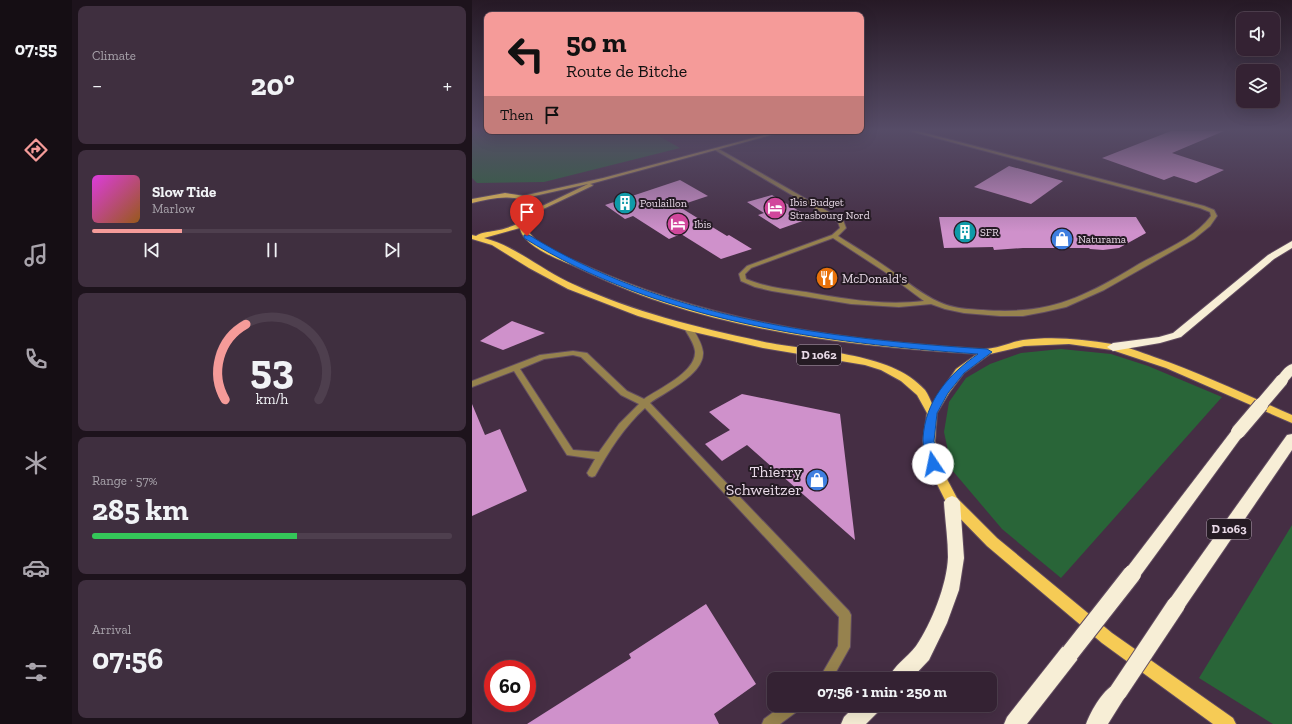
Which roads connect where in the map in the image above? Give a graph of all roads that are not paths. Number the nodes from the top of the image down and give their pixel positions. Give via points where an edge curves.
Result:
1 (659, 165) edge
2 (744, 165) edge
3 (1042, 165) edge
4 (604, 180) junction
5 (472, 194) edge
6 (521, 196) junction
7 (491, 197) junction
8 (472, 201) edge
9 (537, 210) junction
10 (526, 221) junction
11 (834, 236) junction
12 (472, 237) edge
13 (1292, 244) edge
14 (931, 302) junction
15 (688, 328) junction
16 (1113, 347) junction
17 (987, 352) junction
18 (516, 368) junction
19 (1292, 368) edge
20 (472, 384) edge
21 (645, 403) junction
22 (932, 413) junction
23 (1292, 419) edge
24 (1292, 439) edge
25 (601, 456) junction
26 (592, 473) dead end
27 (952, 502) junction
28 (828, 672) edge
29 (904, 672) edge
30 (785, 712) edge
31 (864, 712) edge
32 (769, 724) edge
33 (851, 724) edge
34 (1014, 724) edge
35 (1096, 724) edge
36 (1227, 724) edge

1 - 4 street
2 - 11 street via 841,221 843,228
3 - 14 street via 1208,209 1214,216 1200,232 1100,291 1044,312 987,314 951,309
4 - 6 street
4 - 9 street
5 - 7 main road
6 - 7 main road
6 - 9 main road via 537,204
7 - 8 main road
9 - 10 main road
10 - 12 main road via 497,233
10 - 17 main road, D 1062 via 523,229 527,236 558,255 626,287 691,307 778,327 839,337 927,348
11 - 14 street
11 - 14 street via 749,267 742,274 743,280 756,286 832,299 897,306
12 - 15 main road, D 1062 via 495,243 571,287 602,300
13 - 16 highway via 1274,255 1177,335
15 - 21 street via 698,344 699,358 687,373
15 - 22 main road, D 1062 via 763,345 866,362 885,368 905,379 921,393
16 - 17 main road via 1084,342 1044,341
16 - 23 main road via 1170,366
17 - 22 main road via 960,371
18 - 20 street
18 - 21 street via 543,357 573,353 584,355 624,393
18 - 25 street via 570,453
19 - 34 highway, bridge via 1238,432 1132,574
21 - 25 street
21 - 28 street via 845,615 844,647
22 - 27 main road via 928,441 933,464
24 - 35 highway, D 1063, bridge
25 - 26 street
27 - 29 highway via 956,558 950,590 938,623 922,653
27 - 36 main road via 992,542 1107,638
30 - 32 street
31 - 33 highway

